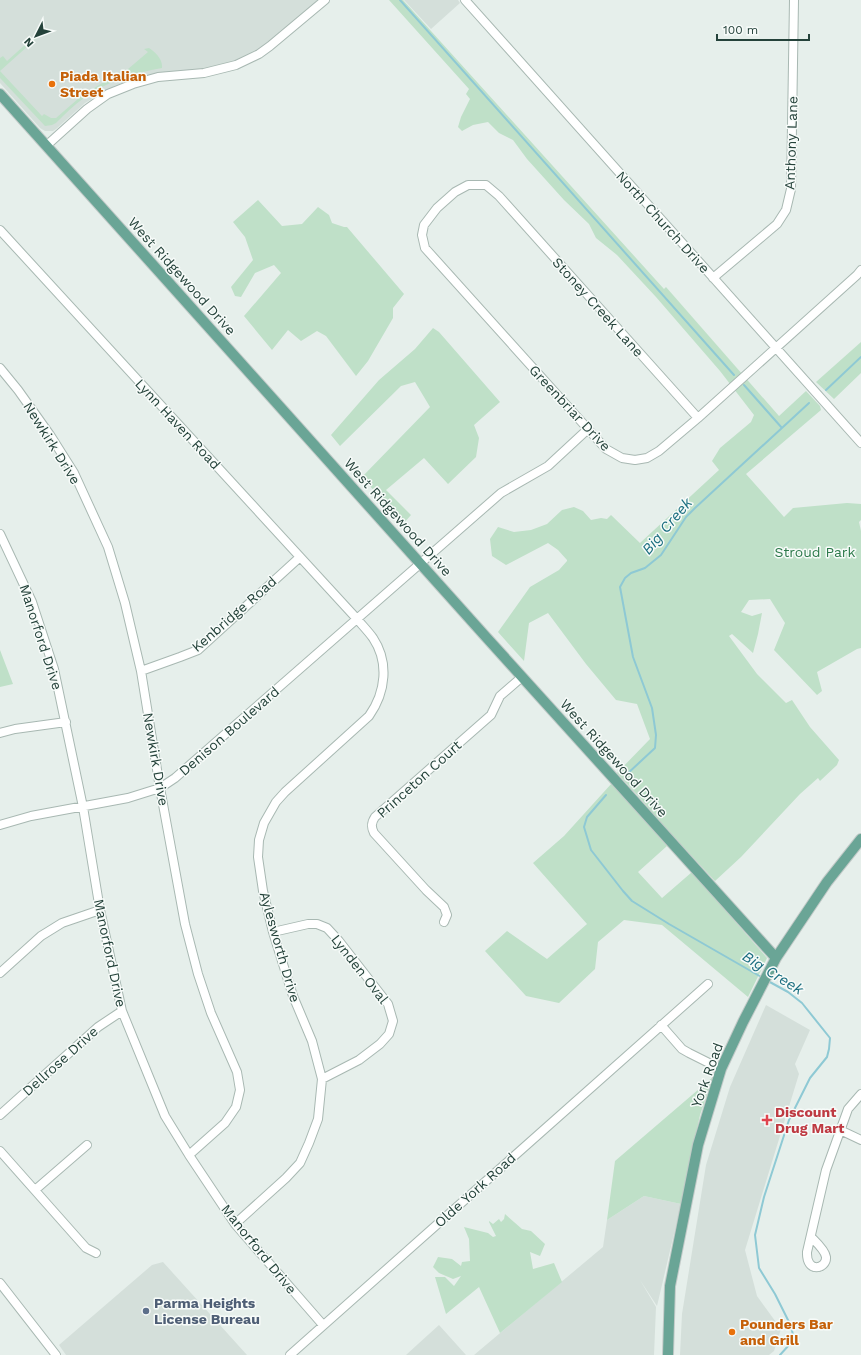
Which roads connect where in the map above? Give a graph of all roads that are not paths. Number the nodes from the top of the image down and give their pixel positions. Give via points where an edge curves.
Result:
1 (325, 0) edge
2 (465, 0) edge
3 (794, 0) edge
4 (0, 94) edge
5 (46, 146) junction
6 (499, 196) joint
7 (0, 230) edge
8 (861, 270) edge
9 (713, 278) junction
10 (776, 348) junction
11 (0, 368) edge
12 (698, 418) junction
13 (588, 429) junction
14 (859, 438) edge
15 (1, 538) edge
16 (300, 557) junction
17 (420, 563) junction
18 (357, 619) junction
19 (141, 671) junction
20 (522, 677) junction
21 (66, 722) junction
22 (0, 733) edge
23 (160, 788) junction
24 (83, 807) junction
25 (0, 825) edge
26 (861, 838) edge
27 (100, 910) junction
28 (444, 922) dead end
29 (272, 932) junction
30 (776, 958) junction
31 (0, 973) edge
32 (708, 984) dead end
33 (122, 1011) junction
34 (661, 1026) junction
35 (721, 1069) junction
36 (322, 1079) junction
37 (861, 1094) edge
38 (0, 1115) edge
39 (840, 1130) junction
40 (861, 1140) edge
41 (87, 1145) dead end
42 (0, 1151) edge
43 (189, 1155) junction
44 (35, 1190) junction
45 (235, 1224) junction
46 (811, 1236) dead end
47 (96, 1253) dead end
48 (0, 1283) edge
49 (323, 1325) junction
50 (56, 1355) edge
51 (290, 1355) edge
52 (668, 1355) edge

1 - 5 street via 270,46 236,65 204,73 158,77 108,94 87,109
2 - 9 street, North Church Drive
3 - 9 street, Anthony Lane via 791,189 786,210 777,224
4 - 5 main road, West Ridgewood Drive
5 - 17 main road, West Ridgewood Drive
6 - 12 street, Stoney Creek Lane
6 - 13 street, Greenbriar Drive via 486,185 468,185 455,192 437,208 424,225 422,235 425,248
7 - 16 street, Lynn Haven Road
8 - 10 street, Greenbriar Drive
9 - 10 street, North Church Drive
10 - 12 street, Greenbriar Drive
10 - 14 street, North Church Drive
11 - 19 street, Newkirk Drive via 50,435 74,473 108,547 125,603
12 - 13 street, Greenbriar Drive via 659,451 647,458 635,460 622,458 606,450
13 - 17 street, Denison Boulevard via 548,466 501,493
15 - 21 street, Manorford Drive via 32,602 54,669
16 - 18 street, Lynn Haven Road
16 - 19 street, Kenbridge Road via 198,650
17 - 18 street, Denison Boulevard
17 - 20 main road, West Ridgewood Drive
18 - 23 street, Denison Boulevard via 175,778
18 - 29 street, Aylesworth Drive via 373,638 380,654 384,668 383,687 369,716 285,792 264,823 258,857
19 - 23 street, Newkirk Drive
20 - 28 street, Princeton Court via 500,696 489,716 372,822 374,833 444,907 447,915
20 - 30 main road, West Ridgewood Drive
21 - 22 street
21 - 24 street, Manorford Drive
23 - 24 street, Denison Boulevard via 128,798
23 - 43 street, Newkirk Drive via 185,924 198,974 211,1013 237,1072 240,1090 236,1107 225,1122
24 - 25 street, Denison Boulevard via 31,816
24 - 27 street, Manorford Drive
26 - 30 main road, York Road via 827,882
27 - 31 street via 62,923 41,936
27 - 33 street, Manorford Drive
29 - 36 street, Aylesworth Drive via 293,996 312,1041
29 - 36 street, Lynden Oval via 308,924 327,928 340,941 388,1004 393,1021 389,1034 359,1060
30 - 35 main road, York Road
32 - 34 street, Olde York Road
33 - 38 street, Dellrose Drive via 98,1027
33 - 43 street, Manorford Drive via 165,1116
34 - 35 street via 682,1048
34 - 49 street, Olde York Road
35 - 52 main road, York Road via 698,1145 670,1286
36 - 45 street, Aylesworth Drive via 318,1119 300,1162
37 - 39 street via 848,1109
39 - 40 street
39 - 46 street via 826,1170
41 - 44 street
42 - 44 street
43 - 45 street, Manorford Drive
44 - 47 street via 86,1248
45 - 49 street, Manorford Drive
48 - 50 street
49 - 51 street, Olde York Road

